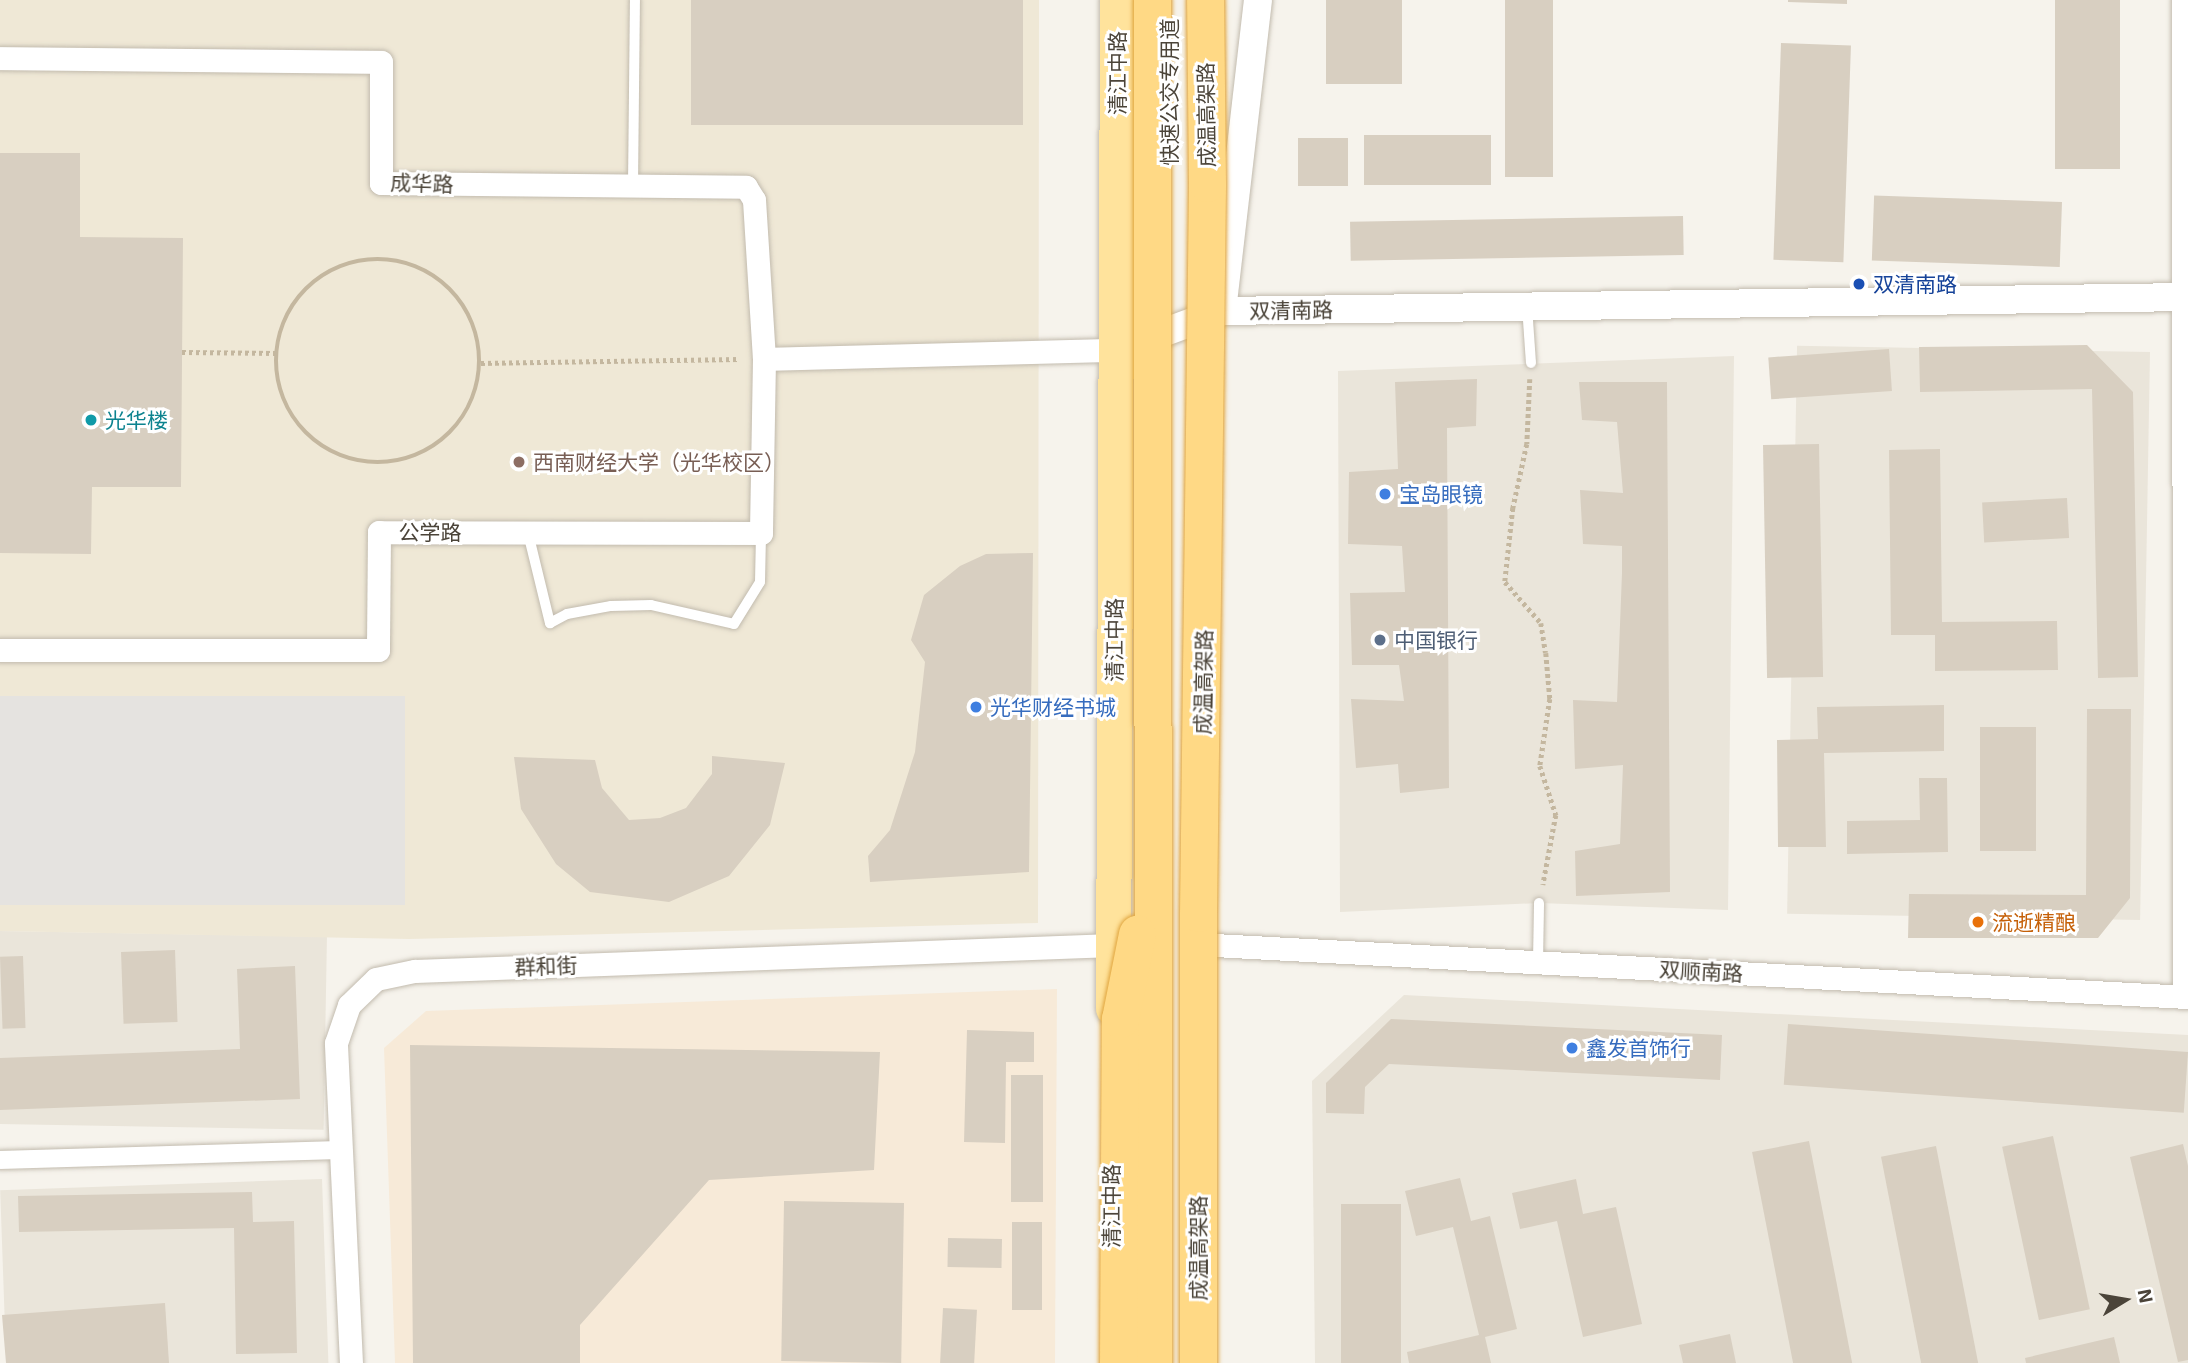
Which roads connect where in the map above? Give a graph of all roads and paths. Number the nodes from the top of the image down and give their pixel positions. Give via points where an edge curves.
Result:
1 (635, 0) edge
2 (1117, 0) edge
3 (1152, 0) edge
4 (1205, 0) edge
5 (1221, 0) edge
6 (1258, 0) edge
7 (2183, 0) edge
8 (0, 58) edge
9 (633, 186) junction
10 (2186, 297) edge
11 (1527, 306) junction
12 (1222, 311) junction
13 (1116, 350) junction
14 (182, 352) dead end
15 (276, 353) junction
16 (764, 359) junction
17 (481, 363) junction
18 (1531, 363) joint
19 (528, 533) junction
20 (761, 533) junction
21 (2186, 622) edge
22 (0, 650) edge
23 (1153, 855) junction
24 (1539, 903) joint
25 (1214, 944) junction
26 (1113, 945) junction
27 (1538, 962) junction
28 (2186, 997) edge
29 (339, 1150) junction
30 (0, 1160) edge
31 (351, 1363) edge
32 (1110, 1363) edge
33 (1118, 1363) edge
34 (1153, 1363) edge
35 (1198, 1363) edge
36 (1212, 1363) edge

1 - 9 lane
2 - 13 main road, 清江中路
3 - 23 highway, bridge
4 - 35 highway, 成温高架路, bridge
5 - 12 main road
6 - 12 street
7 - 10 street
8 - 9 street, 成华路 via 381,62 380,183
9 - 16 street, 成华路 via 746,187 754,200
10 - 11 street, 双清南路
10 - 21 street
11 - 12 street, 双清南路
11 - 18 lane
12 - 13 street, 双清南路
12 - 25 main road
13 - 16 street
13 - 26 main road, 清江中路
14 - 15 path
15 - 17 path via 285,319 304,290 332,270 365,259 401,261 432,275 459,298 475,329
15 - 17 path via 278,386 292,416 313,440 341,457 373,464 405,460 443,440 459,425 475,396
16 - 17 path
16 - 20 street
18 - 24 path via 1527,444 1513,508 1505,582 1541,623 1546,653 1550,699 1539,766 1556,815
19 - 20 street, 公学路
19 - 20 lane via 550,623 600,608 651,605 734,624 760,582
19 - 22 street, 公学路 via 379,532 378,650
21 - 28 street
23 - 33 highway, bridge via 1120,1019
23 - 34 highway, bridge
24 - 27 lane
25 - 27 street, 双顺南路
25 - 36 main road
26 - 29 street, 群和街 via 415,971 376,979 349,1005 336,1043
26 - 32 main road, 清江中路
27 - 28 street, 双顺南路
29 - 30 street
29 - 31 street, 群和街

